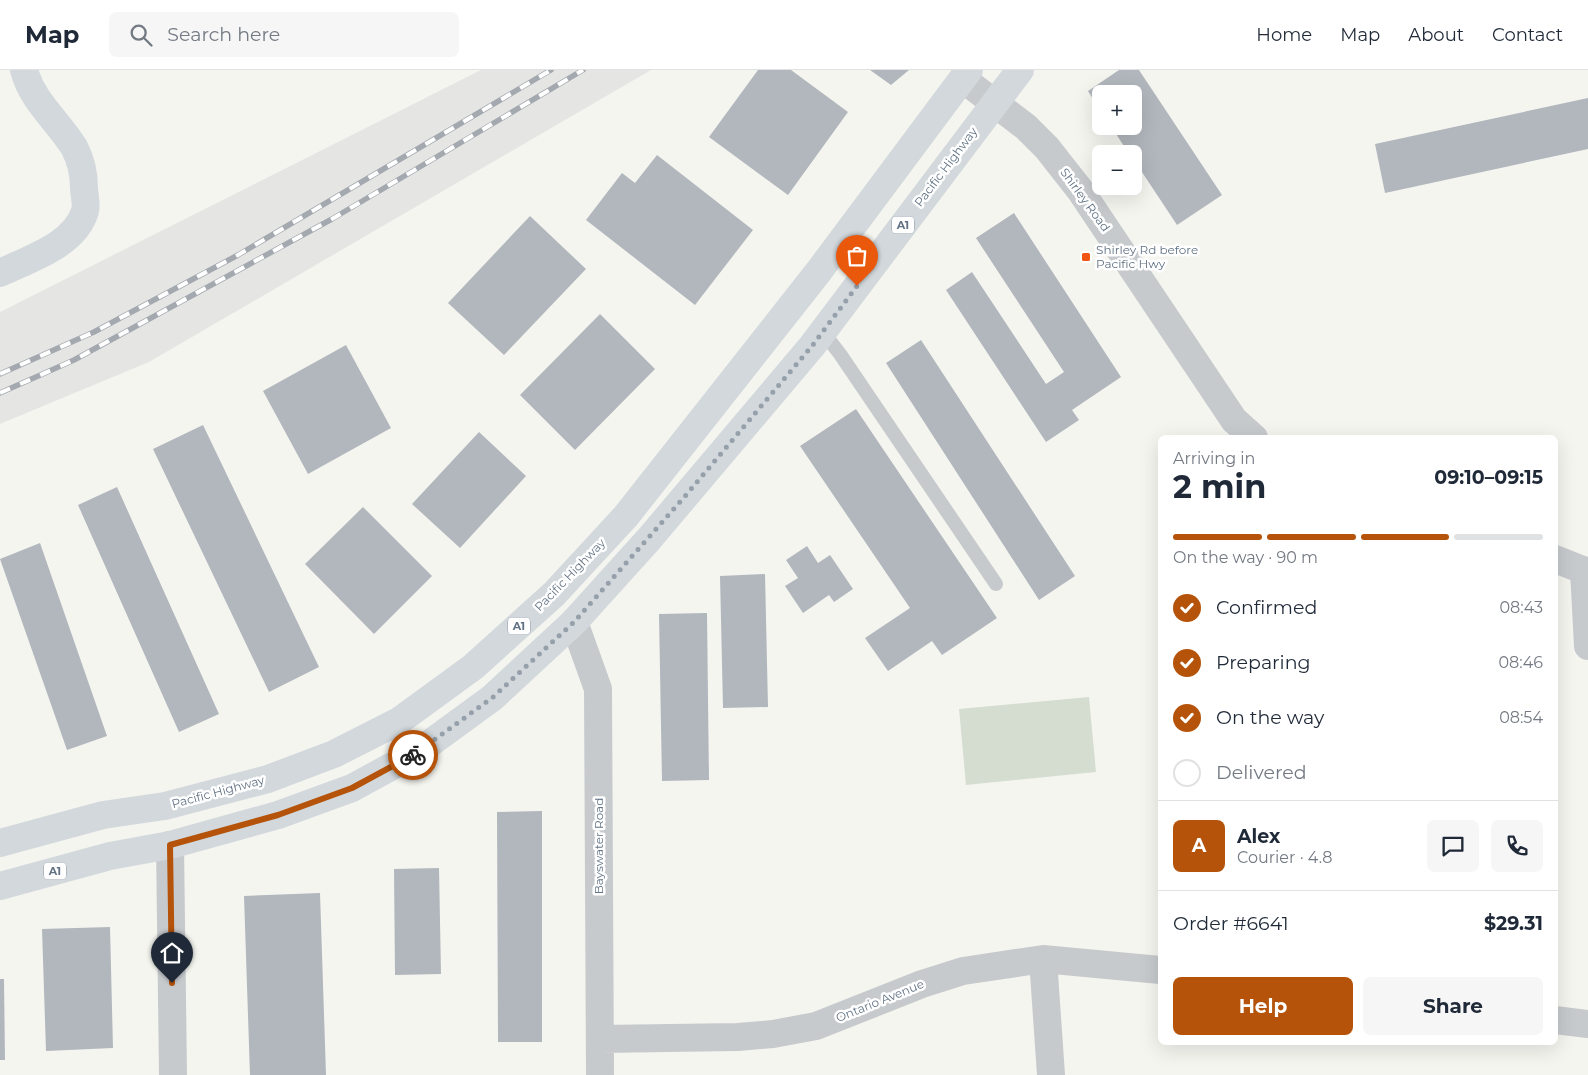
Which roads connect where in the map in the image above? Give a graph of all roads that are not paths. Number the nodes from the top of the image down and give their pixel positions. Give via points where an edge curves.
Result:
1 (24, 70) edge
2 (1020, 70) edge
3 (966, 74) edge
4 (994, 103) junction
5 (0, 273) edge
6 (823, 332) junction
7 (1251, 435) edge
8 (1558, 560) edge
9 (1586, 571) edge
10 (996, 584) dead end
11 (574, 622) junction
12 (1588, 646) edge
13 (0, 843) edge
14 (170, 845) junction
15 (0, 886) edge
16 (1044, 959) junction
17 (1158, 970) edge
18 (1558, 1020) edge
19 (1588, 1024) edge
20 (600, 1039) junction
21 (173, 1075) edge
22 (600, 1075) edge
23 (1051, 1075) edge

1 - 5 main road via 38,100 74,148 84,172 85,210 72,232 47,250
2 - 4 main road, Pacific Highway / A1
3 - 4 street, Shirley Road
3 - 13 main road, Pacific Highway / A1 via 819,271 626,516 554,594 473,668 399,721 334,754 276,776 165,806 103,815
4 - 6 main road, Pacific Highway / A1
4 - 7 street, Shirley Road via 1022,123 1047,148 1080,190 1234,420
6 - 10 lane
6 - 11 main road, Pacific Highway / A1 via 655,532
8 - 9 street
9 - 12 street
11 - 14 main road, Pacific Highway / A1 via 492,698 402,761 352,788 288,812
11 - 20 street, Bayswater Road via 598,689
14 - 15 main road, Pacific Highway / A1 via 110,856
14 - 21 street
16 - 17 street, Ontario Avenue
16 - 20 street, Ontario Avenue via 963,971 906,989 816,1026 738,1037
16 - 23 street
18 - 19 street
20 - 22 street, Bayswater Road

